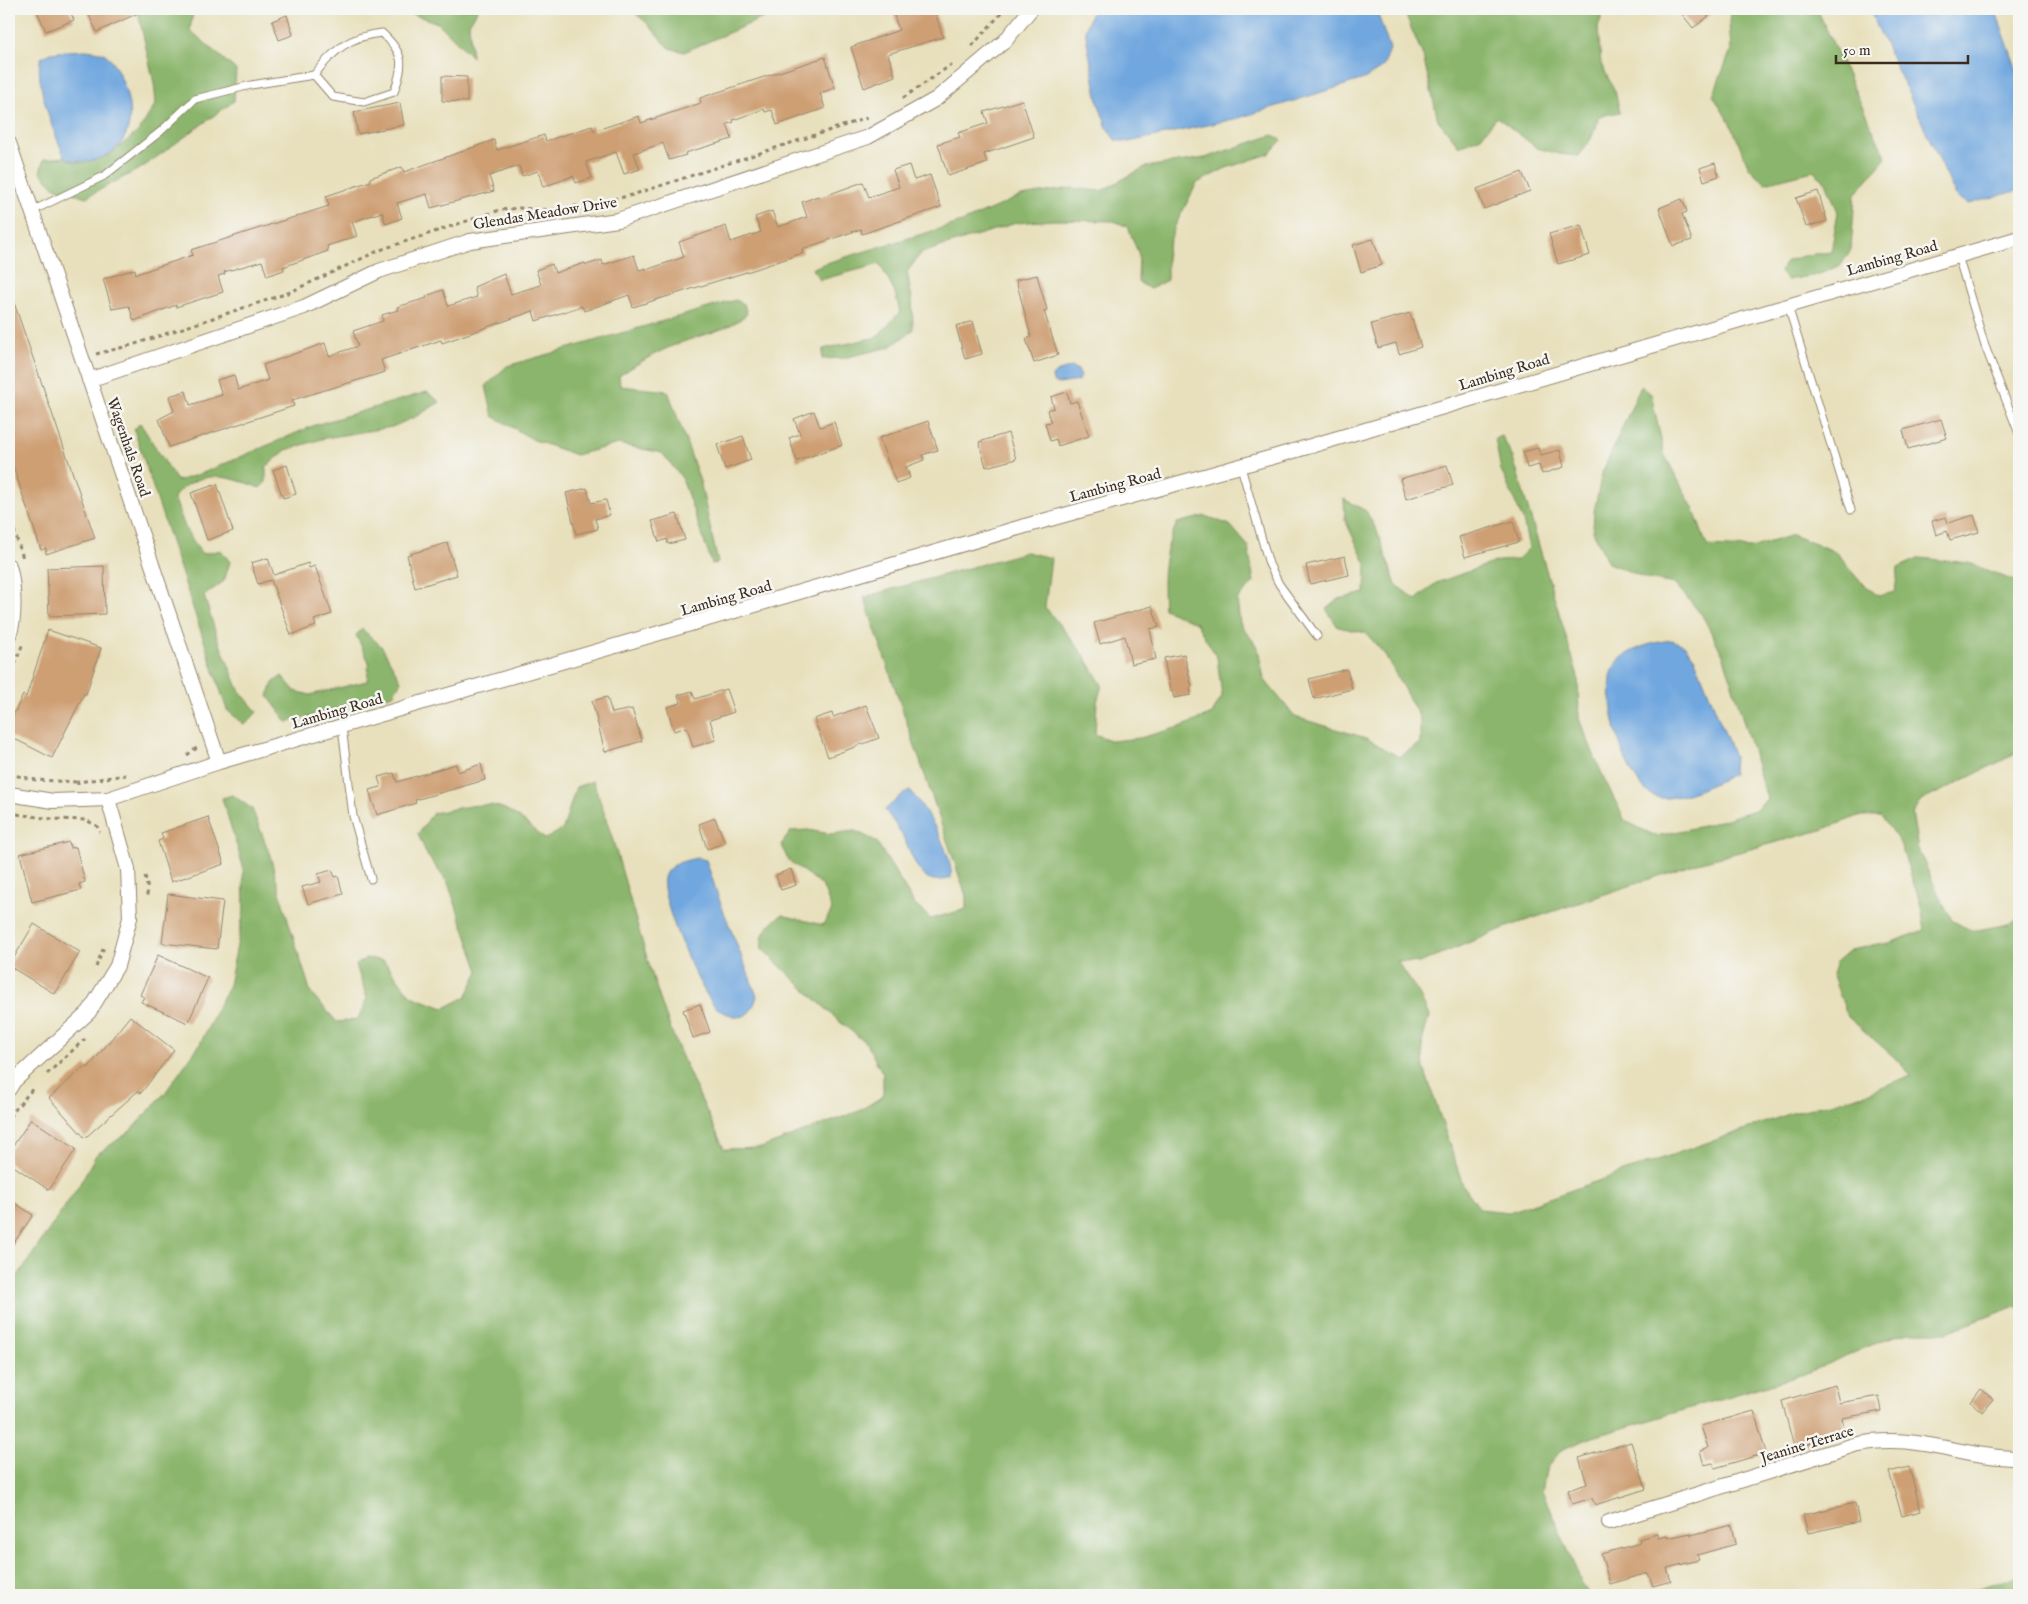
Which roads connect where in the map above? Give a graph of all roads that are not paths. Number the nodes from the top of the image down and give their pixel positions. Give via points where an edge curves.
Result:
1 (1031, 9) edge
2 (314, 75) junction
3 (9, 143) edge
4 (32, 211) junction
5 (2019, 238) edge
6 (1958, 256) junction
7 (1788, 305) junction
8 (89, 380) junction
9 (2019, 434) edge
10 (1241, 467) junction
11 (1851, 510) dead end
12 (9, 566) edge
13 (9, 635) edge
14 (1317, 636) dead end
15 (342, 727) junction
16 (219, 762) junction
17 (9, 794) edge
18 (108, 800) junction
19 (370, 879) dead end
20 (9, 1089) edge
21 (2019, 1458) edge
22 (1609, 1522) dead end

1 - 8 street, Glendas Meadow Drive via 1006,41 936,99 868,137 618,220 470,240 380,271 304,307
2 - 2 lane via 334,97 364,102 394,92 403,69 396,46 382,33 362,35 331,54
2 - 4 lane via 251,85 195,99 160,132 104,176
3 - 4 street, Wagenhals Road
4 - 8 street, Wagenhals Road
5 - 6 street, Lambing Road
6 - 7 street, Lambing Road
6 - 9 lane via 1985,346
7 - 10 street, Lambing Road
7 - 11 lane
8 - 16 street, Wagenhals Road
10 - 14 lane via 1269,564 1279,584
10 - 15 street, Lambing Road via 1025,526
12 - 13 street via 12,610
15 - 16 street, Lambing Road
15 - 19 lane via 353,816
16 - 18 street, Lambing Road
17 - 18 street, Lambing Road via 53,801
18 - 20 street via 128,869 130,918 117,966 89,1012
21 - 22 street, Jeanine Terrace via 1992,1457 1939,1445 1877,1440

